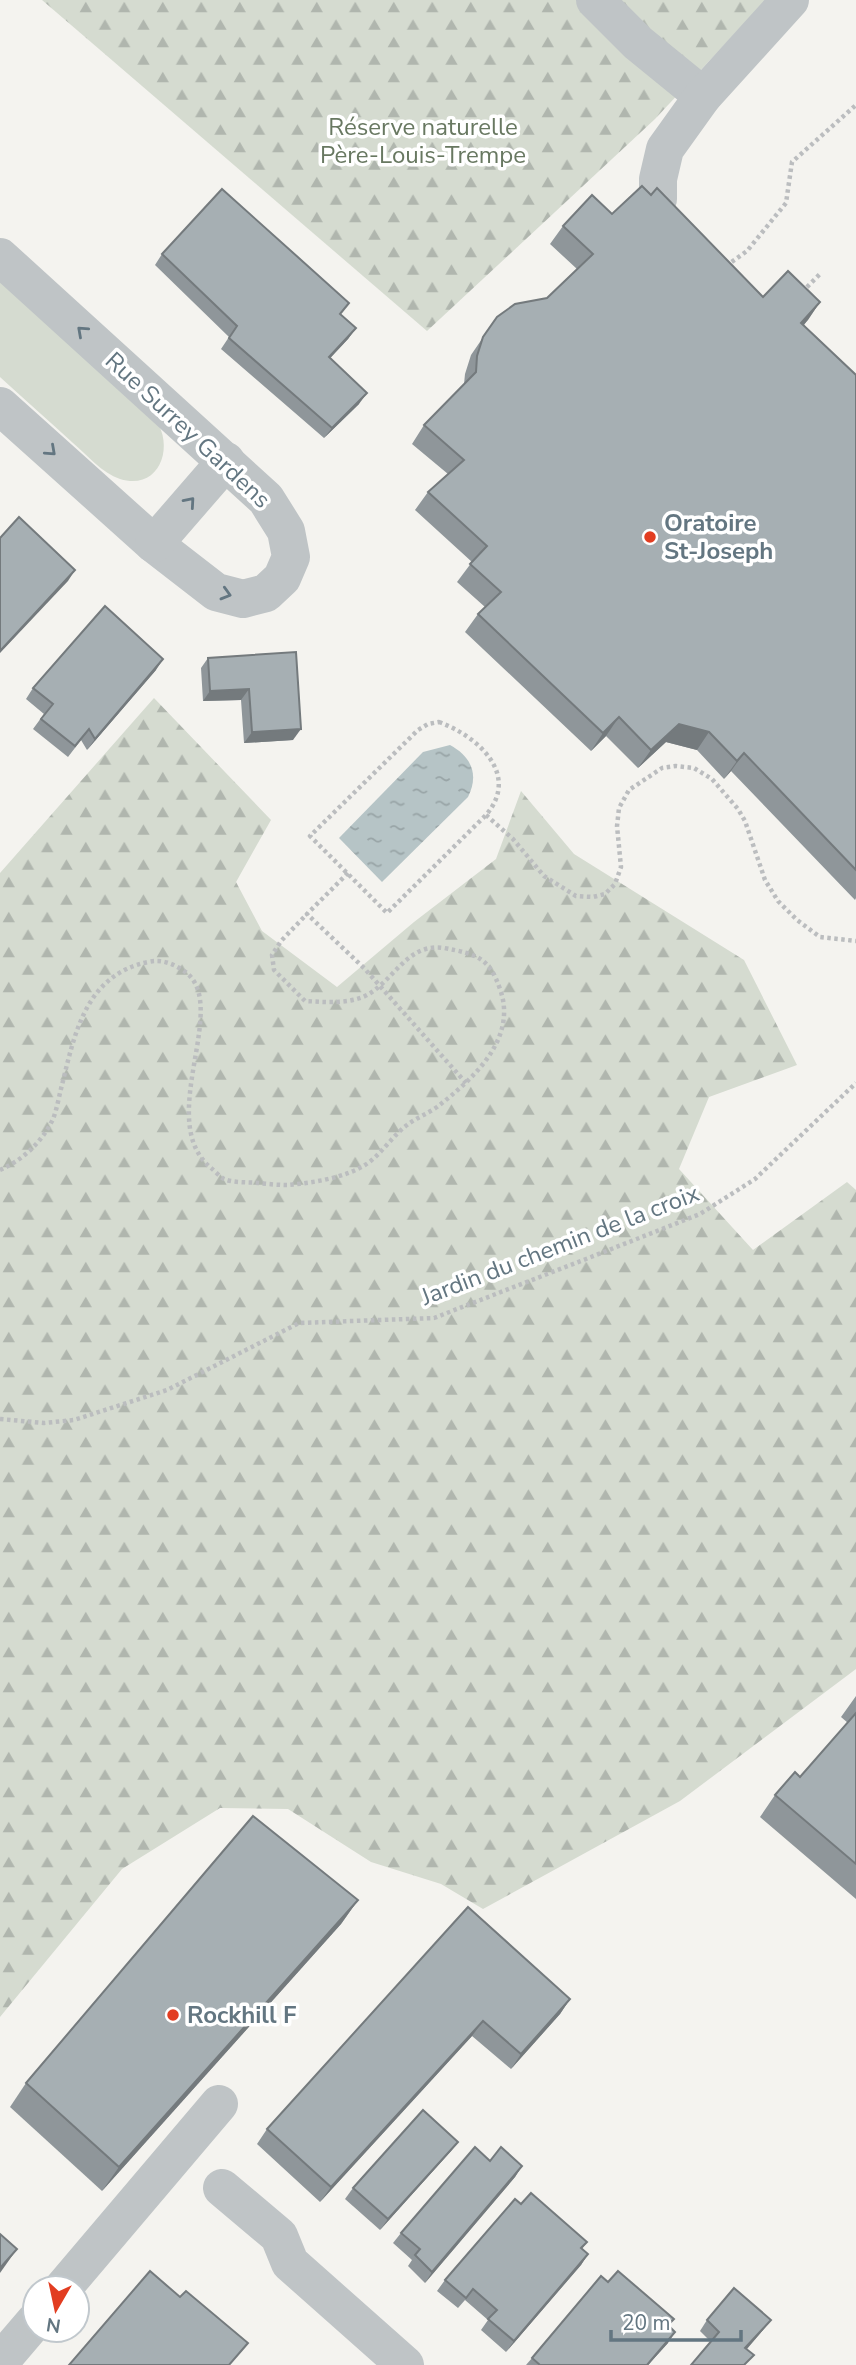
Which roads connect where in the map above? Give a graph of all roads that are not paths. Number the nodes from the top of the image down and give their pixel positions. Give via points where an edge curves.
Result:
1 (595, 0) edge
2 (790, 0) edge
3 (703, 96) junction
4 (658, 200) edge
5 (0, 257) edge
6 (0, 406) edge
7 (226, 461) junction
8 (154, 544) junction
9 (219, 2104) dead end
10 (222, 2188) dead end
11 (75, 2274) edge
12 (21, 2337) edge
13 (0, 2362) edge
14 (405, 2365) edge

1 - 3 street via 638,43
2 - 3 street
3 - 4 street via 665,149
7 -> 5 street, Rue Surrey Gardens
6 -> 8 street, Rue Surrey Gardens
8 -> 7 street
8 -> 7 street, Rue Surrey Gardens via 216,592 243,599 266,593 282,578 291,557 286,531 267,499
9 - 11 street
10 - 14 street via 279,2236 290,2263
12 - 13 street

